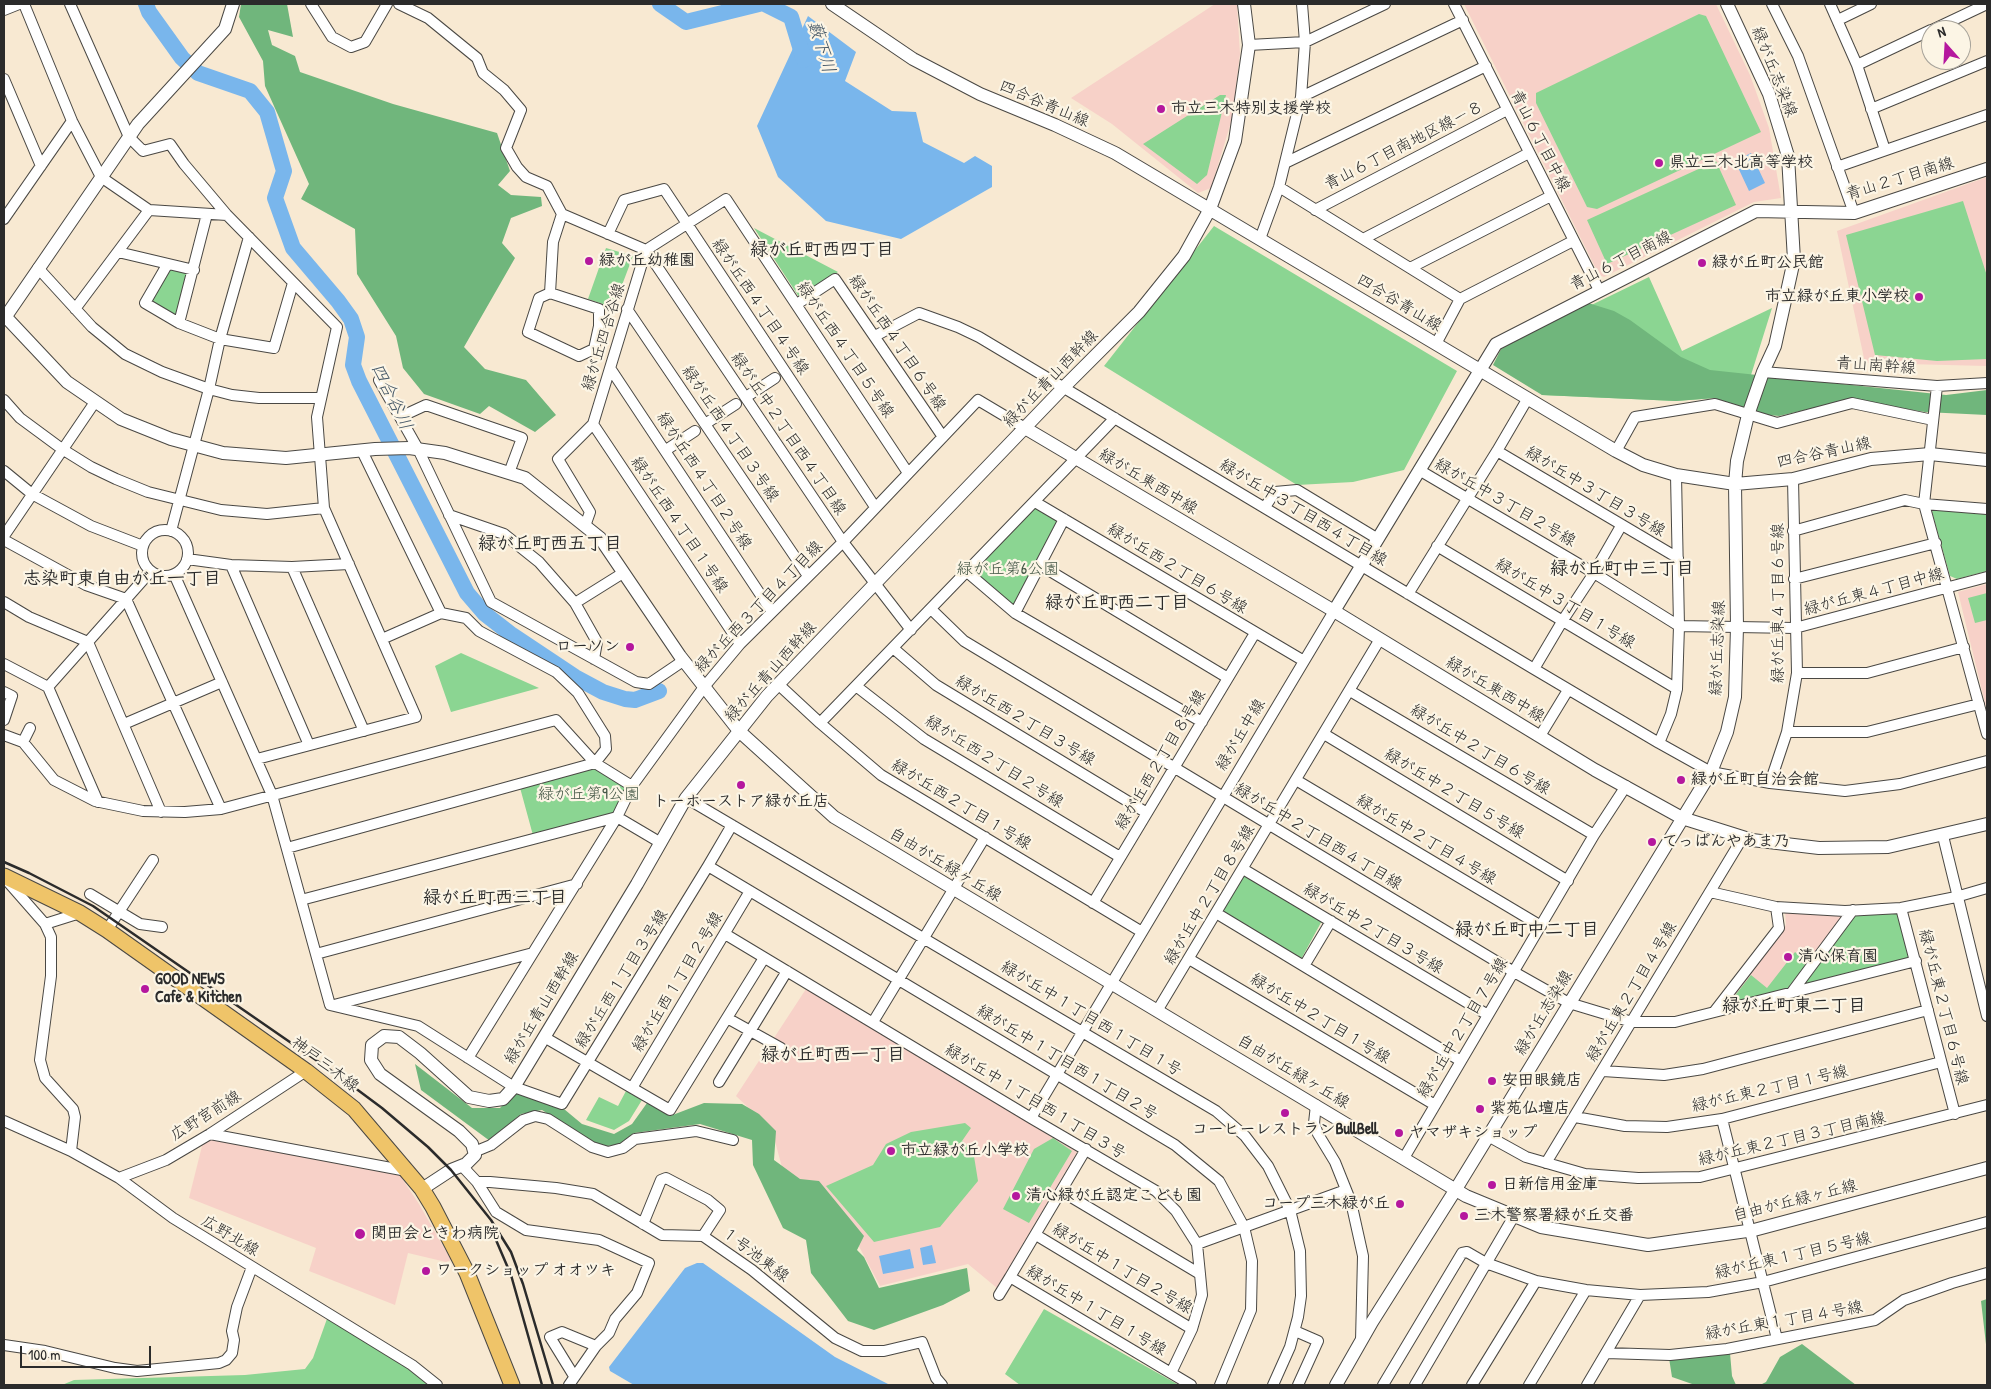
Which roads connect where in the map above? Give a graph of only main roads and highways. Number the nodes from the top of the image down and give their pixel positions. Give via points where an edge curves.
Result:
1 (6, 876) edge
2 (512, 1385) edge

1 - 2 main road, 神戸三木線 via 107,930 306,1071 354,1109 422,1188 467,1273

